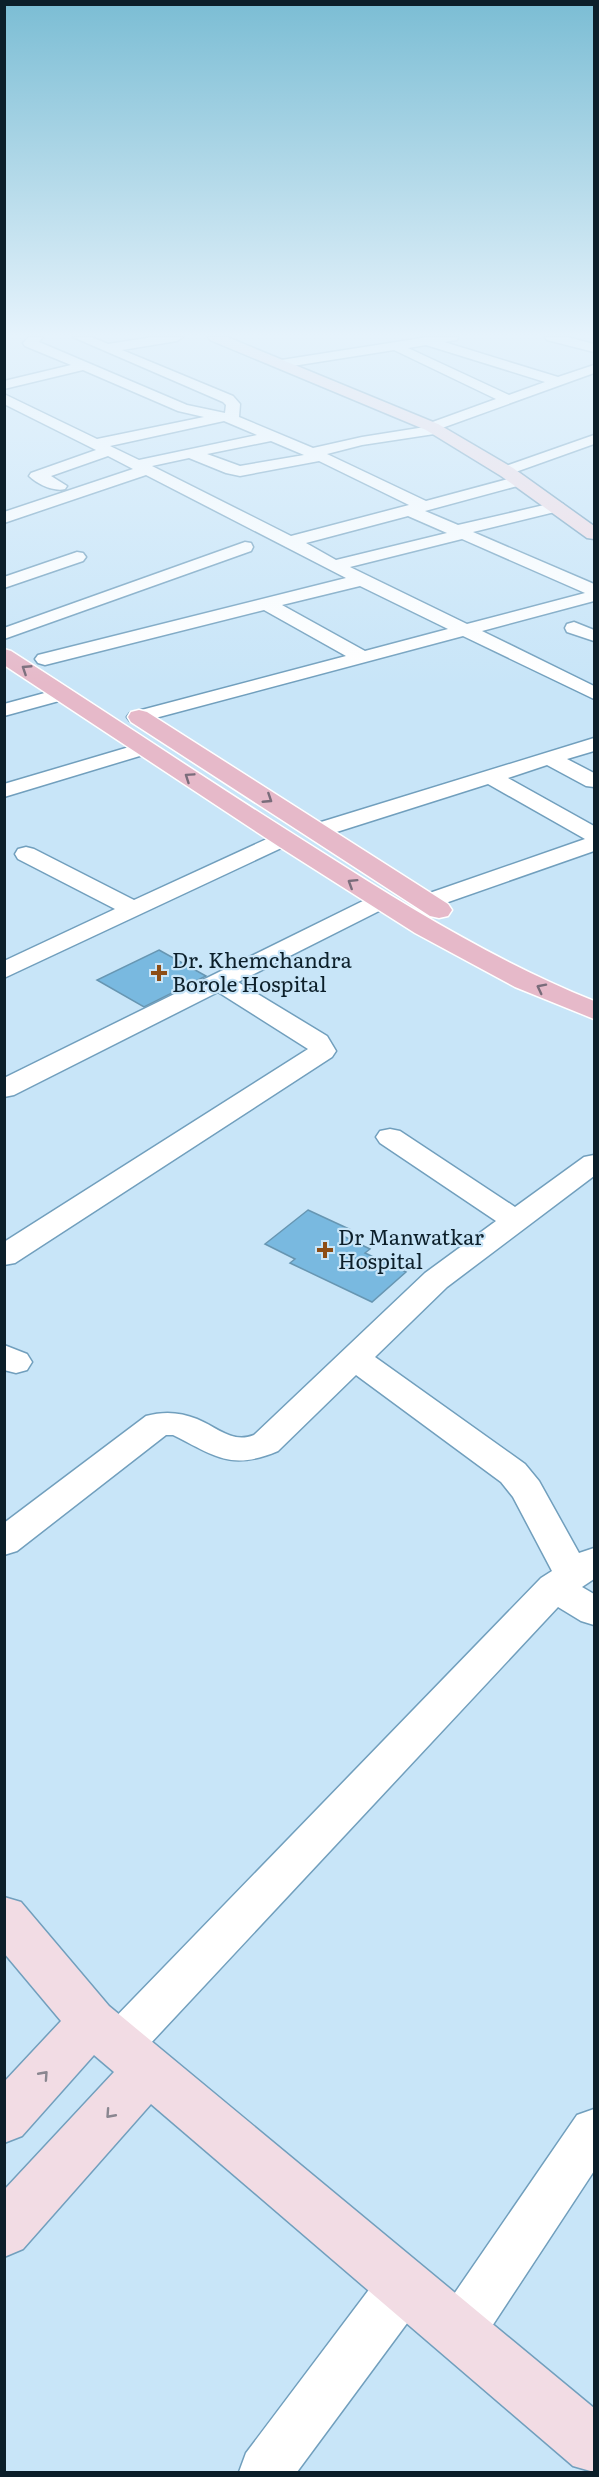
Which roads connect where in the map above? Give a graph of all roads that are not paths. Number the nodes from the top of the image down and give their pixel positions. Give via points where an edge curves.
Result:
1 (92, 453) edge
2 (112, 453) edge
3 (190, 453) joint
4 (310, 453) edge
5 (324, 453) edge
6 (474, 453) edge
7 (560, 453) edge
8 (563, 453) edge
9 (316, 455) junction
10 (583, 458) dead end
11 (141, 468) junction
12 (512, 476) junction
13 (59, 486) dead end
14 (557, 507) junction
15 (416, 508) junction
16 (8, 514) edge
17 (458, 532) junction
18 (594, 534) edge
19 (289, 541) junction
20 (245, 547) dead end
21 (76, 557) dead end
22 (334, 566) junction
23 (362, 580) junction
24 (4, 583) edge
25 (594, 590) edge
26 (594, 596) edge
27 (267, 604) junction
28 (574, 628) dead end
29 (467, 631) junction
30 (4, 634) edge
31 (594, 636) edge
32 (4, 655) edge
33 (364, 658) junction
34 (45, 659) junction
35 (594, 693) edge
36 (63, 694) junction
37 (4, 710) edge
38 (137, 717) junction
39 (594, 744) edge
40 (146, 748) junction
41 (549, 758) junction
42 (490, 776) junction
43 (594, 781) edge
44 (4, 791) edge
45 (316, 831) junction
46 (594, 835) edge
47 (282, 838) junction
48 (594, 844) edge
49 (26, 854) dead end
50 (381, 901) junction
51 (426, 902) junction
52 (133, 909) junction
53 (478, 932) dead end
54 (508, 948) dead end
55 (4, 970) edge
56 (220, 982) junction
57 (594, 991) edge
58 (594, 1011) edge
59 (9, 1082) edge
60 (390, 1137) dead end
61 (594, 1163) edge
62 (515, 1221) junction
63 (4, 1256) edge
64 (355, 1358) junction
65 (4, 1542) edge
66 (574, 1575) edge
67 (594, 1611) edge
68 (4, 1917) edge
69 (120, 2046) junction
70 (4, 2119) edge
71 (594, 2131) edge
72 (4, 2230) edge
73 (404, 2285) junction
74 (459, 2331) junction
75 (594, 2445) edge
76 (265, 2472) edge

1 - 13 street via 36,476
2 - 11 street
3 - 9 street via 240,471
3 - 11 street
4 - 9 street
5 - 9 street
6 - 12 street
7 - 12 street
8 - 10 street
9 - 15 street
11 - 16 street
11 - 19 street
12 - 14 street
12 - 15 street
14 - 17 street
14 - 18 street
15 - 17 street
15 - 19 street
17 - 22 street
17 - 25 street
19 - 22 street
20 - 30 street
21 - 24 street
22 - 23 street
23 - 27 street
23 - 29 street
26 - 29 street
27 - 33 street
27 - 34 street
28 - 31 street
29 - 33 street
29 - 35 street
30 - 34 main road
36 -> 32 main road
33 - 38 street
34 - 38 main road
36 - 37 street
36 - 40 main road
38 -> 45 main road
39 - 41 street
40 - 44 street
47 -> 40 main road
41 - 42 street
41 - 43 street
42 - 45 street
42 - 46 street
45 - 51 main road
50 -> 47 main road
47 - 52 street
48 - 51 street
49 - 52 street
50 - 56 street
58 -> 50 main road via 455,945
51 - 53 main road
52 - 55 street
54 - 57 main road
56 - 59 street
56 - 63 street via 318,1042 323,1051
60 - 62 street
61 - 62 street
62 - 64 street via 435,1280
64 - 65 street via 254,1450 231,1449 174,1424 158,1424
64 - 66 street via 513,1473 527,1490
66 - 67 street
66 - 69 street
68 - 69 street
70 -> 69 street
69 -> 72 street
69 - 73 street
71 - 74 street
73 - 74 street
73 - 76 street
74 - 75 street

